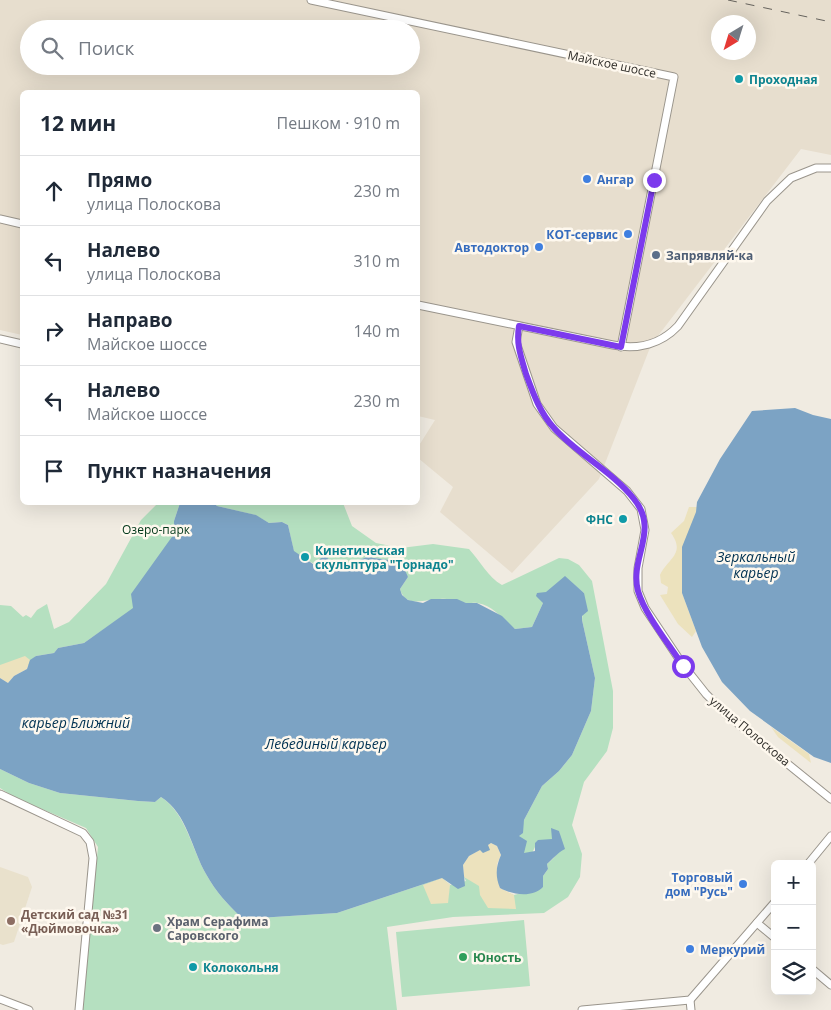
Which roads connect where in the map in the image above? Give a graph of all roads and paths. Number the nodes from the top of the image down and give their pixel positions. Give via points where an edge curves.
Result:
1 (310, 0) edge
2 (405, 20) edge
3 (420, 23) edge
4 (831, 168) edge
5 (0, 219) edge
6 (20, 224) edge
7 (420, 305) edge
8 (519, 326) junction
9 (0, 340) edge
10 (20, 344) edge
11 (621, 347) junction
12 (0, 794) edge
13 (831, 799) edge
14 (831, 836) edge
15 (811, 860) edge
16 (772, 905) edge
17 (757, 923) junction
18 (771, 935) edge
19 (816, 972) edge
20 (831, 985) edge
21 (0, 999) edge
22 (690, 1000) junction
23 (29, 1010) edge
24 (78, 1010) edge
25 (582, 1010) edge
26 (692, 1010) edge

1 - 2 street, Майское шоссе
3 - 11 street, Майское шоссе via 674,77
4 - 11 street via 816,168 791,178 766,201 671,334 642,347
5 - 6 street
7 - 8 street
8 - 11 street
8 - 13 street, улица Полоскова via 516,342 537,404 554,428 627,491 641,509 645,530 638,568 638,590 645,608 683,666 726,714
9 - 10 street
12 - 24 street via 76,828 90,842 93,858
14 - 15 street
16 - 17 street
17 - 18 street
17 - 22 street
19 - 20 street
21 - 23 street
22 - 25 street
22 - 26 street

